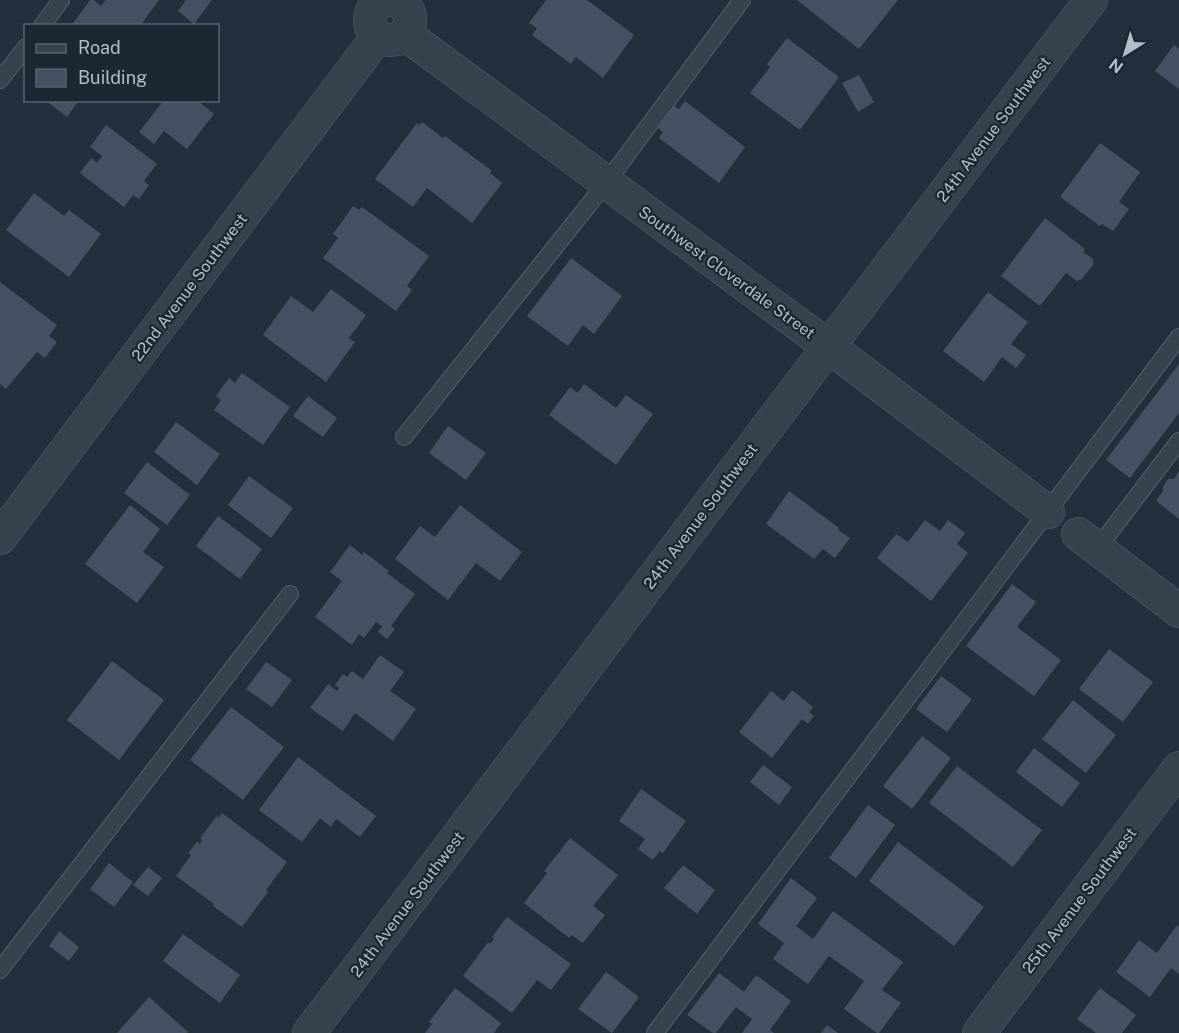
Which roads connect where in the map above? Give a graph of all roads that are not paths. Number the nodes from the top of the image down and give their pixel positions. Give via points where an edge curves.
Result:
1 (61, 0) edge
2 (742, 0) edge
3 (1091, 0) edge
4 (387, 14) edge
5 (43, 24) edge
6 (24, 50) edge
7 (0, 80) edge
8 (606, 183) junction
9 (1179, 338) edge
10 (828, 346) junction
11 (404, 437) dead end
12 (1179, 441) edge
13 (1048, 512) junction
14 (0, 538) edge
15 (1088, 542) joint
16 (290, 594) dead end
17 (1179, 610) edge
18 (1179, 768) edge
19 (0, 970) edge
20 (309, 1033) edge
21 (655, 1033) edge
22 (979, 1033) edge

1 - 5 lane
2 - 8 lane
3 - 10 street, 24th Avenue Southwest
4 - 8 street, Southwest Cloverdale Street
4 - 14 street, 22nd Avenue Southwest
6 - 7 lane
8 - 10 street, Southwest Cloverdale Street
8 - 11 lane
9 - 13 lane
10 - 13 street, Southwest Cloverdale Street
10 - 20 street, 24th Avenue Southwest
12 - 15 lane
13 - 21 lane
15 - 17 street
16 - 19 lane
18 - 22 street, 25th Avenue Southwest

